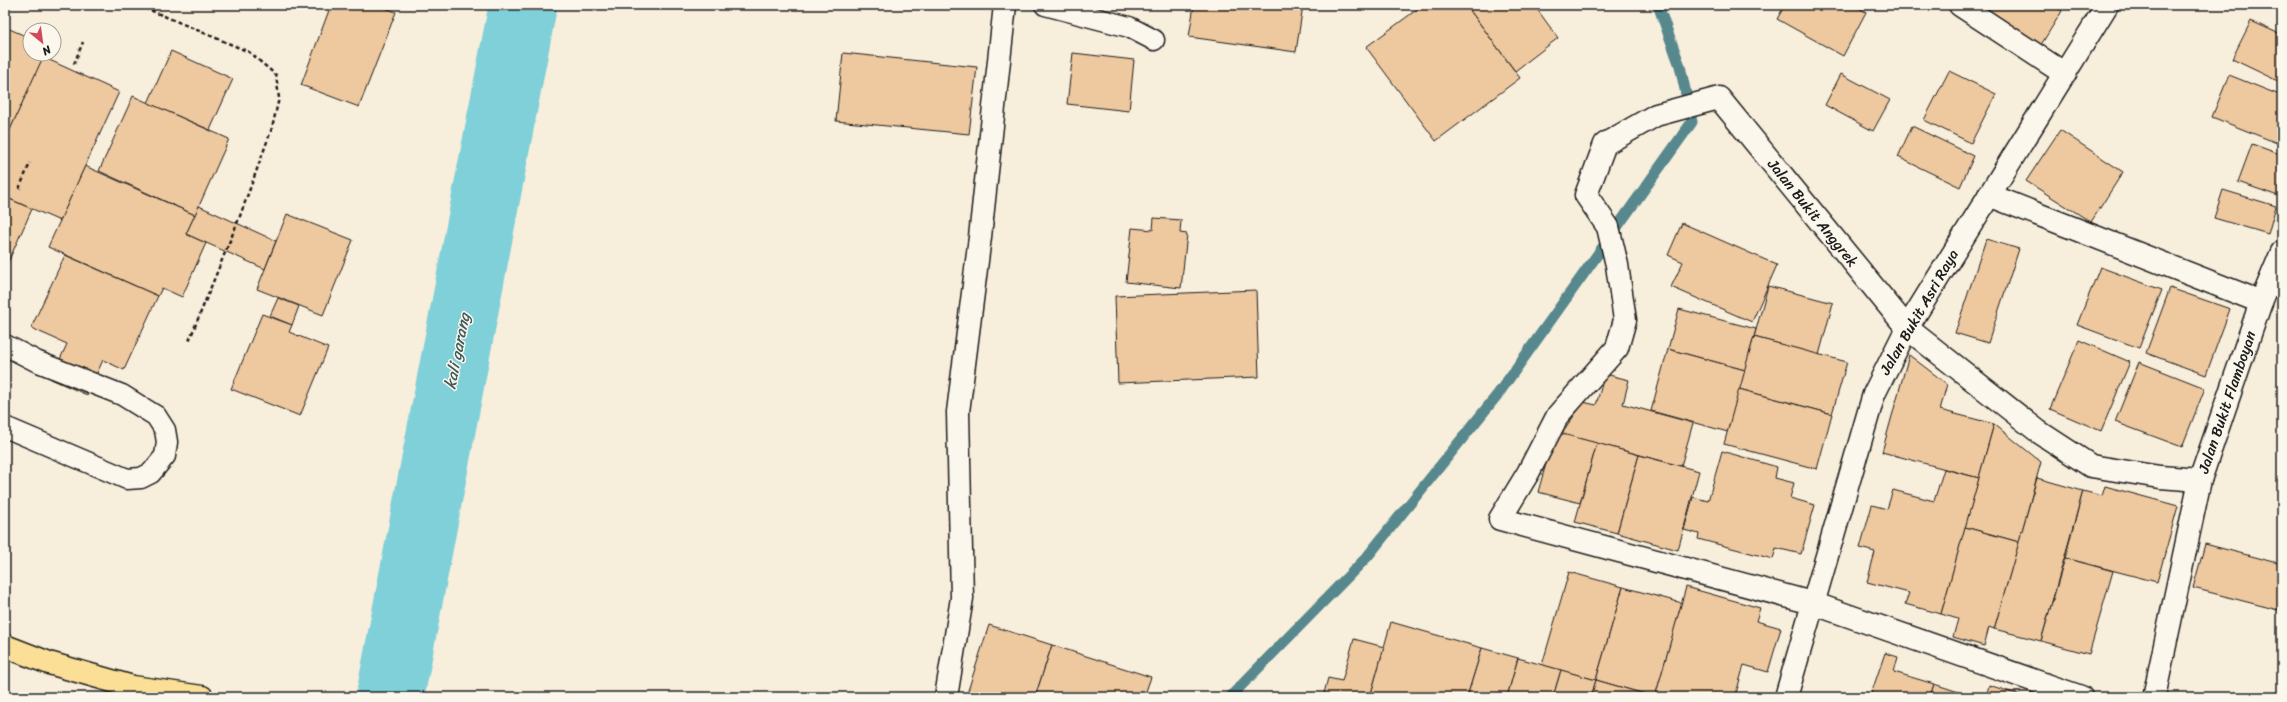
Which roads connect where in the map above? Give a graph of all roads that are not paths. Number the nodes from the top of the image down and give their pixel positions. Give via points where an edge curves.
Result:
1 (1005, 5) edge
2 (1045, 5) edge
3 (1960, 5) edge
4 (2107, 5) edge
5 (1154, 40) dead end
6 (2065, 74) junction
7 (1989, 195) junction
8 (2282, 252) edge
9 (2262, 302) junction
10 (1907, 328) junction
11 (5, 345) edge
12 (5, 427) edge
13 (2200, 480) junction
14 (1812, 603) junction
15 (5, 646) edge
16 (2070, 695) edge
17 (202, 697) edge
18 (946, 697) edge
19 (1786, 697) edge
20 (2154, 697) edge

1 - 18 street via 958,412 962,598
2 - 5 lane via 1129,27
3 - 6 street
4 - 6 street, Jalan Bukit Asri Raya
6 - 7 street, Jalan Bukit Asri Raya
7 - 9 street
7 - 10 street, Jalan Bukit Asri Raya
8 - 9 street, Jalan Bukit Flamboyan
9 - 13 street, Jalan Bukit Flamboyan
10 - 13 street, Jalan Bukit Flamboyan via 2039,432 2091,466
10 - 14 street, Jalan Bukit Asri Raya via 1874,394
10 - 14 street, Jalan Bukit Anggrek via 1719,98 1656,115 1605,144 1586,195 1608,227 1625,320 1617,348 1558,415 1528,474 1500,519
11 - 12 lane via 36,361 122,395 156,416 165,430 167,442 165,456 150,473 141,478 127,480
13 - 20 street
14 - 16 street
14 - 19 street, Jalan Bukit Asri Raya
15 - 17 main road via 133,687

